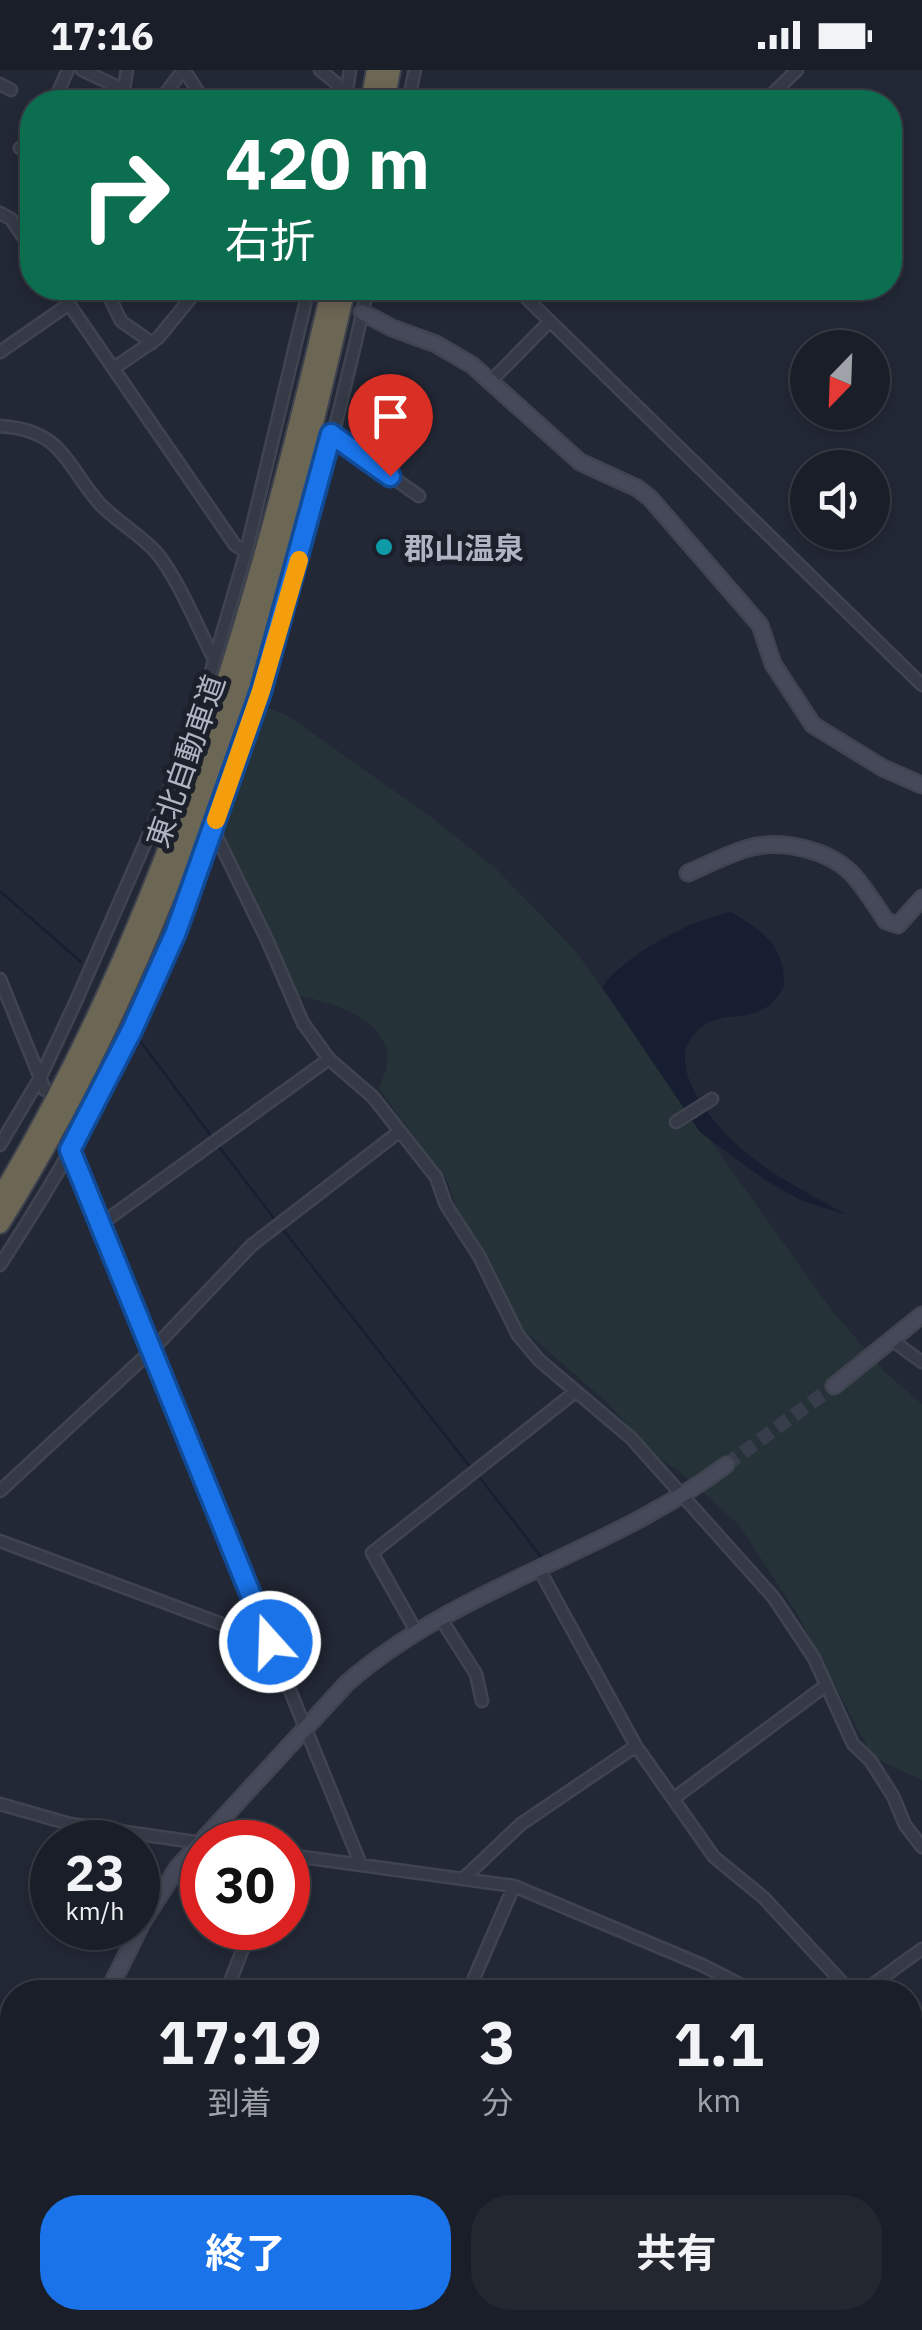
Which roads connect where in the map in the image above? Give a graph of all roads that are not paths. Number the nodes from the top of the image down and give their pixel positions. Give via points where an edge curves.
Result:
1 (82, 70) edge
2 (127, 70) edge
3 (320, 70) edge
4 (797, 70) edge
5 (0, 84) edge
6 (12, 90) dead end
7 (122, 90) joint
8 (339, 90) edge
9 (776, 90) edge
10 (0, 212) edge
11 (20, 232) edge
12 (67, 300) edge
13 (110, 300) edge
14 (189, 300) edge
15 (307, 300) edge
16 (329, 300) edge
17 (343, 300) edge
18 (365, 300) edge
19 (528, 300) edge
20 (70, 304) junction
21 (362, 312) junction
22 (550, 321) junction
23 (152, 344) junction
24 (0, 352) edge
25 (114, 368) junction
26 (491, 381) junction
27 (0, 426) edge
28 (331, 434) junction
29 (418, 496) dead end
30 (246, 552) junction
31 (215, 664) junction
32 (922, 685) edge
33 (922, 786) edge
34 (213, 829) junction
35 (688, 874) dead end
36 (922, 898) edge
37 (0, 979) edge
38 (329, 1059) junction
39 (41, 1076) junction
40 (46, 1090) dead end
41 (712, 1099) dead end
42 (676, 1122) dead end
43 (400, 1130) junction
44 (64, 1134) dead end
45 (0, 1145) edge
46 (70, 1150) junction
47 (0, 1198) edge
48 (0, 1224) edge
49 (102, 1224) junction
50 (0, 1265) edge
51 (922, 1315) edge
52 (893, 1341) junction
53 (152, 1350) junction
54 (922, 1362) edge
55 (834, 1386) tunnel mouth
56 (575, 1392) junction
57 (726, 1465) tunnel mouth
58 (0, 1491) edge
59 (682, 1497) junction
60 (0, 1541) edge
61 (539, 1569) junction
62 (441, 1619) junction
63 (416, 1632) junction
64 (270, 1642) junction
65 (826, 1686) junction
66 (482, 1701) dead end
67 (308, 1727) junction
68 (636, 1746) junction
69 (673, 1799) junction
70 (0, 1804) edge
71 (222, 1820) edge
72 (180, 1840) edge
73 (922, 1847) edge
74 (310, 1858) edge
75 (361, 1865) junction
76 (180, 1869) edge
77 (464, 1878) junction
78 (514, 1886) junction
79 (922, 1949) edge
80 (242, 1950) edge
81 (114, 1980) edge
82 (231, 1980) edge
83 (473, 1980) edge
84 (732, 1980) edge
85 (840, 1980) edge
86 (879, 1980) edge

1 - 7 street
2 - 7 street
3 - 8 street
4 - 9 street
5 - 6 street
10 - 11 street
12 - 20 street
13 - 23 street via 121,322
14 - 23 street
15 - 30 street
16 - 47 highway, 東北自動車道 via 250,608 181,818 100,1012
17 - 48 highway, 東北自動車道 via 286,537 195,823 113,1018
18 - 21 street
19 - 22 street
20 - 24 street
20 - 25 street
21 - 26 street via 449,351
21 - 28 street
22 - 26 street
22 - 32 street
23 - 25 street
25 - 30 street
26 - 33 street via 580,462 650,498 760,625 772,664 814,726
27 - 31 street via 36,433 71,461 98,501 152,548
28 - 29 street
28 - 34 street
30 - 31 street
31 - 39 street via 176,777
34 - 38 street via 302,1023
34 - 46 street via 176,932
35 - 36 street via 748,848 799,848 852,874 894,925
37 - 39 street
38 - 43 street
38 - 49 street
39 - 40 street
39 - 45 street
41 - 42 street
43 - 53 street via 252,1244
43 - 56 street via 436,1177 518,1335
44 - 46 street
46 - 49 street
46 - 50 street
49 - 53 street
51 - 52 street
52 - 54 street
52 - 55 street
53 - 58 street
53 - 64 street
56 - 59 street via 631,1438
56 - 63 street via 372,1553
57 - 59 street
59 - 61 street
59 - 65 street via 774,1598
60 - 64 street
61 - 62 street
61 - 68 street
62 - 63 street
62 - 66 street via 476,1674
63 - 67 street via 375,1658
64 - 67 street
65 - 69 street
65 - 73 street via 853,1744 870,1760
67 - 71 street
67 - 75 street
68 - 69 street
68 - 77 street via 522,1824
69 - 85 street via 714,1857 764,1898
70 - 72 street via 70,1824
74 - 75 street
75 - 77 street
76 - 81 street via 157,1898
77 - 78 street
78 - 83 street
78 - 84 street
79 - 86 street
80 - 82 street

